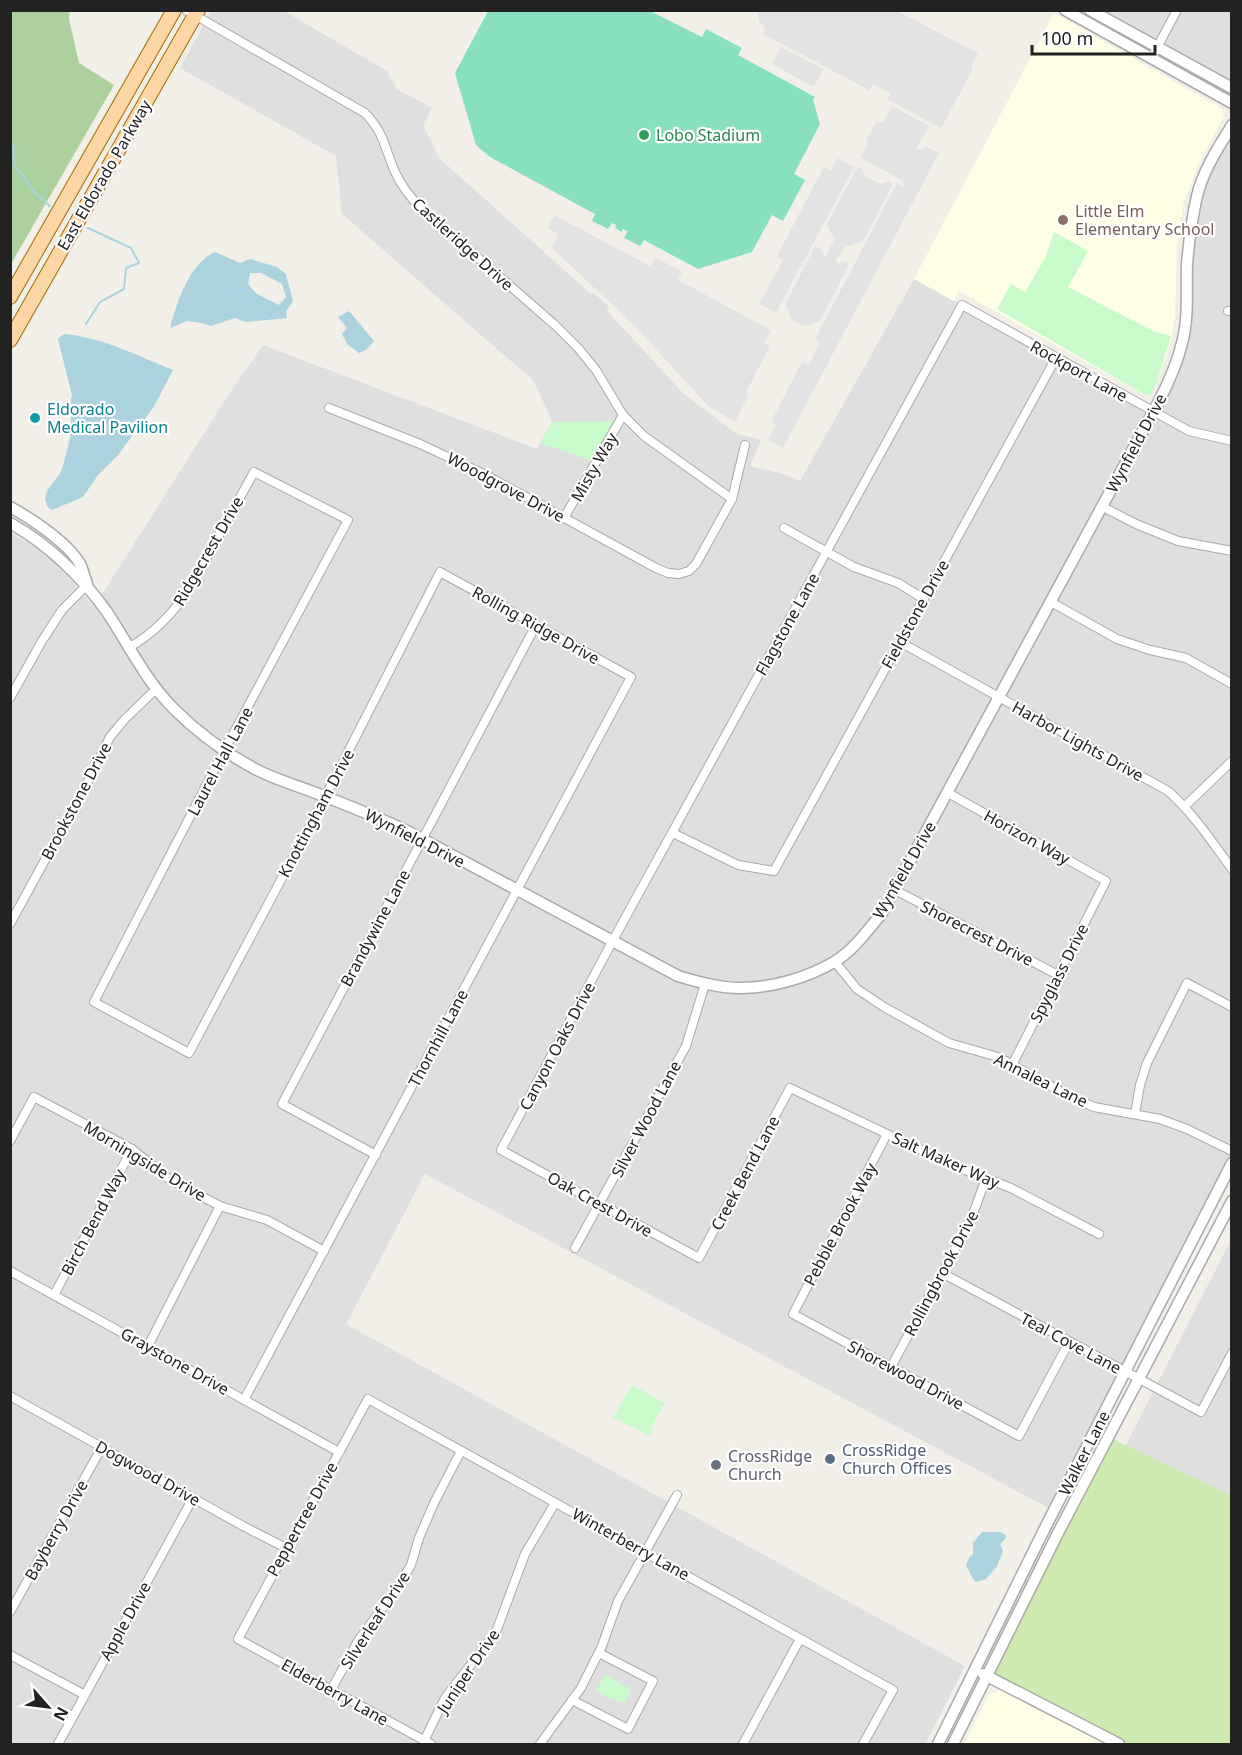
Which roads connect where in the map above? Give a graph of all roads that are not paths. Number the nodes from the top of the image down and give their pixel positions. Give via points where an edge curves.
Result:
1 (174, 10) edge
2 (1065, 10) edge
3 (1090, 10) edge
4 (1176, 10) edge
5 (193, 12) edge
6 (1157, 48) junction
7 (1151, 59) junction
8 (1232, 88) edge
9 (1232, 103) edge
10 (1232, 125) edge
11 (10, 297) edge
12 (962, 305) joint
13 (10, 340) edge
14 (1056, 358) junction
15 (329, 408) dead end
16 (1154, 413) junction
17 (624, 415) junction
18 (1232, 441) edge
19 (745, 445) dead end
20 (732, 499) junction
21 (10, 507) edge
22 (1103, 507) junction
23 (564, 518) junction
24 (348, 520) joint
25 (10, 523) edge
26 (784, 528) dead end
27 (1232, 551) edge
28 (826, 552) junction
29 (440, 572) joint
30 (87, 585) junction
31 (924, 599) junction
32 (1051, 602) junction
33 (536, 625) junction
34 (900, 642) junction
35 (128, 648) junction
36 (632, 677) joint
37 (1232, 684) edge
38 (156, 689) junction
39 (10, 698) edge
40 (1000, 698) junction
41 (224, 751) junction
42 (1232, 761) edge
43 (948, 794) junction
44 (325, 797) junction
45 (1185, 806) junction
46 (673, 833) junction
47 (422, 840) junction
48 (1232, 869) edge
49 (1107, 881) joint
50 (895, 890) junction
51 (517, 891) junction
52 (10, 924) edge
53 (612, 942) junction
54 (835, 962) junction
55 (1058, 975) junction
56 (705, 984) junction
57 (1232, 1007) edge
58 (189, 1053) joint
59 (1012, 1065) junction
60 (790, 1088) joint
61 (1135, 1114) junction
62 (887, 1134) junction
63 (10, 1141) edge
64 (132, 1149) junction
65 (501, 1150) joint
66 (1232, 1151) edge
67 (376, 1155) junction
68 (1232, 1163) edge
69 (986, 1178) junction
70 (1232, 1190) edge
71 (1232, 1201) edge
72 (600, 1204) junction
73 (220, 1206) junction
74 (1217, 1229) junction
75 (1099, 1234) dead end
76 (575, 1248) dead end
77 (324, 1251) junction
78 (699, 1258) joint
79 (10, 1271) edge
80 (942, 1273) junction
81 (54, 1295) junction
82 (793, 1314) joint
83 (1069, 1342) junction
84 (148, 1346) junction
85 (1232, 1353) edge
86 (891, 1367) junction
87 (1133, 1376) junction
88 (11, 1397) edge
89 (244, 1400) junction
90 (368, 1400) joint
91 (102, 1447) junction
92 (461, 1451) junction
93 (339, 1452) junction
94 (677, 1495) dead end
95 (193, 1498) junction
96 (555, 1503) junction
97 (1046, 1526) junction
98 (1058, 1533) junction
99 (286, 1548) junction
100 (645, 1552) junction
101 (10, 1612) edge
102 (238, 1639) joint
103 (800, 1639) junction
104 (599, 1653) junction
105 (10, 1655) edge
106 (976, 1670) junction
107 (987, 1676) junction
108 (331, 1690) junction
109 (84, 1695) junction
110 (572, 1700) junction
111 (428, 1743) edge
112 (57, 1744) edge
113 (540, 1744) edge
114 (743, 1744) edge
115 (863, 1744) edge
116 (938, 1744) edge
117 (953, 1744) edge
118 (1119, 1744) edge

1 - 11 main road, East Eldorado Parkway
2 - 7 street
3 - 6 street
4 - 6 street
5 - 13 main road, East Eldorado Parkway
5 - 17 street, Castleridge Drive via 365,113 382,133 395,172 410,196 578,348
6 - 7 street
6 - 8 street
7 - 9 street
10 - 16 street, Wynfield Drive via 1213,156 1198,193 1187,266 1182,342
12 - 14 street, Rockport Lane
12 - 28 street, Flagstone Lane
14 - 16 street, Rockport Lane
14 - 31 street, Fieldstone Drive
15 - 23 street, Woodgrove Drive via 446,455
16 - 18 street, Rockport Lane via 1189,431
16 - 22 street, Wynfield Drive
17 - 20 street, Castleridge Drive via 652,443
17 - 23 street, Misty Way
19 - 20 street
20 - 23 street, Woodgrove Drive via 696,564 679,574 656,568
21 - 30 street, Wynfield Drive via 44,528 72,554
22 - 27 street via 1179,541
22 - 32 street, Wynfield Drive
24 - 35 street, Ridgecrest Drive via 254,472 179,604 148,637
24 - 41 street, Laurel Hall Lane
25 - 30 street, Wynfield Drive via 33,537
26 - 28 street
28 - 31 street via 898,583
28 - 46 street, Flagstone Lane
29 - 33 street, Rolling Ridge Drive
29 - 44 street, Knottingham Drive
30 - 35 street, Wynfield Drive
30 - 39 street via 62,610
31 - 34 street, Fieldstone Drive
32 - 37 street via 1117,639 1185,658
32 - 40 street, Wynfield Drive
33 - 36 street, Rolling Ridge Drive
33 - 47 street, Brandywine Lane
34 - 40 street, Harbor Lights Drive
34 - 46 street, Fieldstone Drive via 774,871 738,865
35 - 38 street, Wynfield Drive
36 - 51 street, Thornhill Lane
38 - 41 street, Wynfield Drive
38 - 52 street, Brookstone Drive via 110,736
40 - 43 street, Wynfield Drive
40 - 45 street, Harbor Lights Drive via 1168,791
41 - 44 street, Wynfield Drive via 259,771
41 - 58 street, Laurel Hall Lane via 94,1002
42 - 45 street
43 - 49 street, Horizon Way
43 - 50 street, Wynfield Drive
44 - 47 street, Wynfield Drive
44 - 58 street, Knottingham Drive
45 - 48 street, Harbor Lights Drive
46 - 53 street, Flagstone Lane
47 - 51 street, Wynfield Drive
47 - 67 street, Brandywine Lane via 282,1104
49 - 55 street, Spyglass Drive
50 - 54 street, Wynfield Drive via 863,937
50 - 55 street, Shorecrest Drive
51 - 53 street, Wynfield Drive
51 - 67 street, Thornhill Lane
53 - 56 street, Wynfield Drive via 678,976
53 - 65 street, Canyon Oaks Drive
54 - 56 street, Wynfield Drive via 777,983 741,988
54 - 59 street, Annalea Lane via 857,989 884,1007 949,1043
55 - 59 street, Spyglass Drive
56 - 72 street, Silver Wood Lane via 686,1046
57 - 61 street via 1187,983 1148,1063
59 - 61 street, Annalea Lane via 1094,1107
60 - 62 street, Salt Maker Way
60 - 78 street, Creek Bend Lane
61 - 66 street, Annalea Lane via 1187,1129
62 - 69 street, Salt Maker Way
62 - 82 street, Pebble Brook Way
63 - 64 street, Morningside Drive via 34,1097
64 - 73 street, Morningside Drive via 169,1179
64 - 81 street, Birch Bend Way
65 - 72 street, Oak Crest Drive
67 - 77 street, Thornhill Lane
68 - 87 street, Walker Lane via 1160,1305
69 - 75 street, Salt Maker Way
69 - 80 street, Rollingbrook Drive via 972,1217
70 - 74 street
71 - 74 street, Walker Lane
72 - 76 street, Silver Wood Lane
72 - 78 street, Oak Crest Drive
73 - 77 street, Morningside Drive via 267,1220
73 - 84 street
74 - 87 street, Walker Lane
77 - 89 street, Thornhill Lane
79 - 81 street, Graystone Drive
80 - 83 street, Teal Cove Lane
80 - 86 street, Rollingbrook Drive
81 - 84 street, Graystone Drive
82 - 86 street, Shorewood Drive
83 - 86 street, Shorewood Drive via 1019,1436
83 - 87 street, Teal Cove Lane
84 - 89 street, Graystone Drive
85 - 87 street, Teal Cove Lane via 1201,1412
87 - 97 street, Walker Lane
87 - 98 street, Walker Lane via 1109,1437
88 - 91 street, Dogwood Drive
89 - 93 street, Graystone Drive
90 - 92 street, Winterberry Lane
90 - 93 street, Peppertree Drive
91 - 95 street, Dogwood Drive
91 - 101 street, Bayberry Drive
92 - 96 street, Winterberry Lane
92 - 108 street, Silverleaf Drive via 434,1503 411,1565 358,1641
93 - 99 street, Peppertree Drive
94 - 100 street
95 - 99 street, Dogwood Drive
95 - 109 street, Apple Drive
96 - 100 street, Winterberry Lane
96 - 111 street, Juniper Drive via 525,1554 496,1632 445,1698
97 - 98 street
97 - 106 street, Walker Lane
98 - 107 street, Walker Lane
99 - 102 street, Peppertree Drive
100 - 103 street, Winterberry Lane
100 - 104 street via 618,1601
102 - 108 street, Elderberry Lane
103 - 114 street
103 - 115 street, Winterberry Lane via 893,1690
104 - 110 street
104 - 110 street via 653,1681 628,1729
105 - 109 street
106 - 107 street
106 - 116 street, Walker Lane
107 - 117 street, Walker Lane
107 - 118 street
108 - 111 street, Elderberry Lane
109 - 112 street, Apple Drive
110 - 113 street

